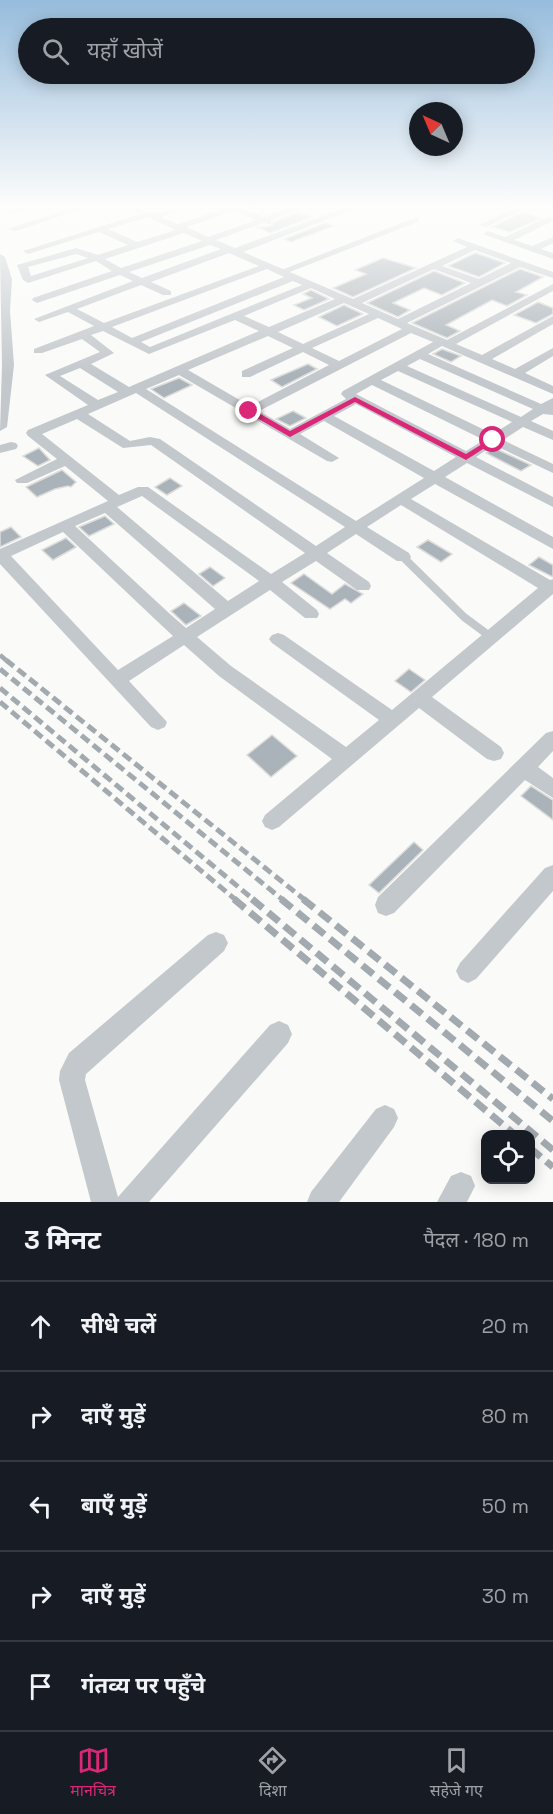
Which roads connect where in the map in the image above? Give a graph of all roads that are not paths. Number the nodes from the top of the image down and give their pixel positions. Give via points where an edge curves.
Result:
1 (2, 264) edge
2 (25, 264) edge
3 (82, 264) edge
4 (108, 264) edge
5 (144, 264) edge
6 (192, 264) edge
7 (263, 264) edge
8 (313, 264) edge
9 (438, 264) edge
10 (518, 264) edge
11 (523, 264) edge
12 (553, 264) edge
13 (267, 266) junction
14 (434, 266) junction
15 (540, 270) junction
16 (121, 272) junction
17 (288, 275) junction
18 (553, 275) edge
19 (143, 281) junction
20 (479, 283) junction
21 (310, 285) junction
22 (553, 287) edge
23 (167, 293) dead end
24 (2, 297) edge
25 (38, 300) dead end
26 (348, 301) junction
27 (68, 308) junction
28 (376, 314) junction
29 (236, 316) junction
30 (39, 319) dead end
31 (553, 319) edge
32 (398, 323) junction
33 (104, 326) junction
34 (410, 329) junction
35 (270, 332) junction
36 (83, 334) junction
37 (131, 342) junction
38 (444, 343) junction
39 (303, 348) junction
40 (38, 351) dead end
41 (553, 351) edge
42 (419, 354) junction
43 (482, 360) junction
44 (81, 363) junction
45 (338, 365) junction
46 (398, 366) junction
47 (181, 371) junction
48 (246, 374) dead end
49 (515, 374) junction
50 (371, 380) junction
51 (134, 391) junction
52 (550, 398) edge
53 (355, 399) junction
54 (98, 406) junction
55 (249, 411) junction
56 (79, 414) junction
57 (325, 416) junction
58 (522, 422) junction
59 (0, 427) edge
60 (290, 434) junction
61 (553, 436) edge
62 (493, 440) junction
63 (332, 458) dead end
64 (466, 458) junction
65 (68, 459) junction
66 (553, 469) edge
67 (435, 478) junction
68 (22, 480) dead end
69 (401, 499) junction
70 (112, 503) junction
71 (553, 503) edge
72 (65, 525) junction
73 (358, 527) junction
74 (553, 544) edge
75 (314, 554) junction
76 (0, 555) edge
77 (403, 557) joint
78 (271, 582) junction
79 (363, 586) dead end
80 (552, 586) edge
81 (227, 610) junction
82 (311, 614) dead end
83 (186, 636) junction
84 (491, 637) junction
85 (278, 639) dead end
86 (117, 680) junction
87 (419, 698) junction
88 (392, 720) junction
89 (158, 722) dead end
90 (553, 739) edge
91 (494, 753) dead end
92 (347, 759) junction
93 (524, 768) junction
94 (553, 789) edge
95 (272, 822) dead end
96 (553, 875) edge
97 (386, 905) dead end
98 (216, 943) dead end
99 (468, 971) dead end
100 (279, 1034) dead end
101 (385, 1118) dead end
102 (105, 1202) edge
103 (130, 1202) edge
104 (321, 1202) edge

1 - 24 street via 7,279
2 - 3 street via 22,265 28,280
4 - 16 street
5 - 16 street
6 - 19 street
7 - 13 street
8 - 17 lane
9 - 14 street
10 - 20 street
11 - 15 street
12 - 15 street
13 - 17 street
13 - 33 street
14 - 20 street
14 - 26 street
15 - 18 street
16 - 19 street
16 - 25 street
17 - 21 street
17 - 37 street
19 - 23 street
19 - 27 street
20 - 32 street
21 - 26 street
21 - 29 street
22 - 38 street
24 - 59 street via 8,365
26 - 28 street
26 - 35 street
27 - 30 street
27 - 33 street
28 - 32 street
28 - 39 street
29 - 35 street
29 - 37 street via 152,351
31 - 43 street
32 - 34 street
33 - 36 street
33 - 37 street
34 - 38 street
34 - 45 street
35 - 39 street
35 - 47 street
36 - 40 street
36 - 44 street via 108,352
38 - 42 street
38 - 43 street
39 - 45 street
39 - 48 street
41 - 49 street
42 - 46 street
42 - 52 street
43 - 49 street
44 - 51 street
44 - 54 street via 52,377
45 - 55 street
46 - 50 street
46 - 58 street
47 - 51 street
47 - 55 street
49 - 52 street
50 - 53 street via 348,392
50 - 62 street
51 - 54 street
51 - 73 street
52 - 58 street
53 - 57 street
53 - 64 street
54 - 56 street
55 - 60 street
56 - 65 street via 33,433
56 - 75 street via 128,445 155,442
57 - 60 street
57 - 67 street
58 - 61 street
58 - 62 street
60 - 63 street
62 - 64 street
62 - 66 street
64 - 67 street
64 - 71 street
65 - 68 street
65 - 70 street
67 - 69 street
67 - 74 street
69 - 73 street
69 - 80 street
70 - 72 street
70 - 78 street via 146,490
70 - 81 street
72 - 76 street
72 - 83 street
73 - 75 street
73 - 77 street
75 - 78 street
75 - 79 street
76 - 86 street
77 - 84 lane via 464,617
78 - 81 street
78 - 82 street
80 - 84 street
81 - 83 street
83 - 86 street
83 - 92 street via 225,671
84 - 87 street
85 - 88 street
86 - 89 street
87 - 88 street
87 - 91 street
88 - 92 street
90 - 93 street
92 - 95 street
93 - 94 street
93 - 97 street
96 - 99 street
98 - 102 street via 78,1062 73,1071 72,1080
100 - 103 street
101 - 104 street

